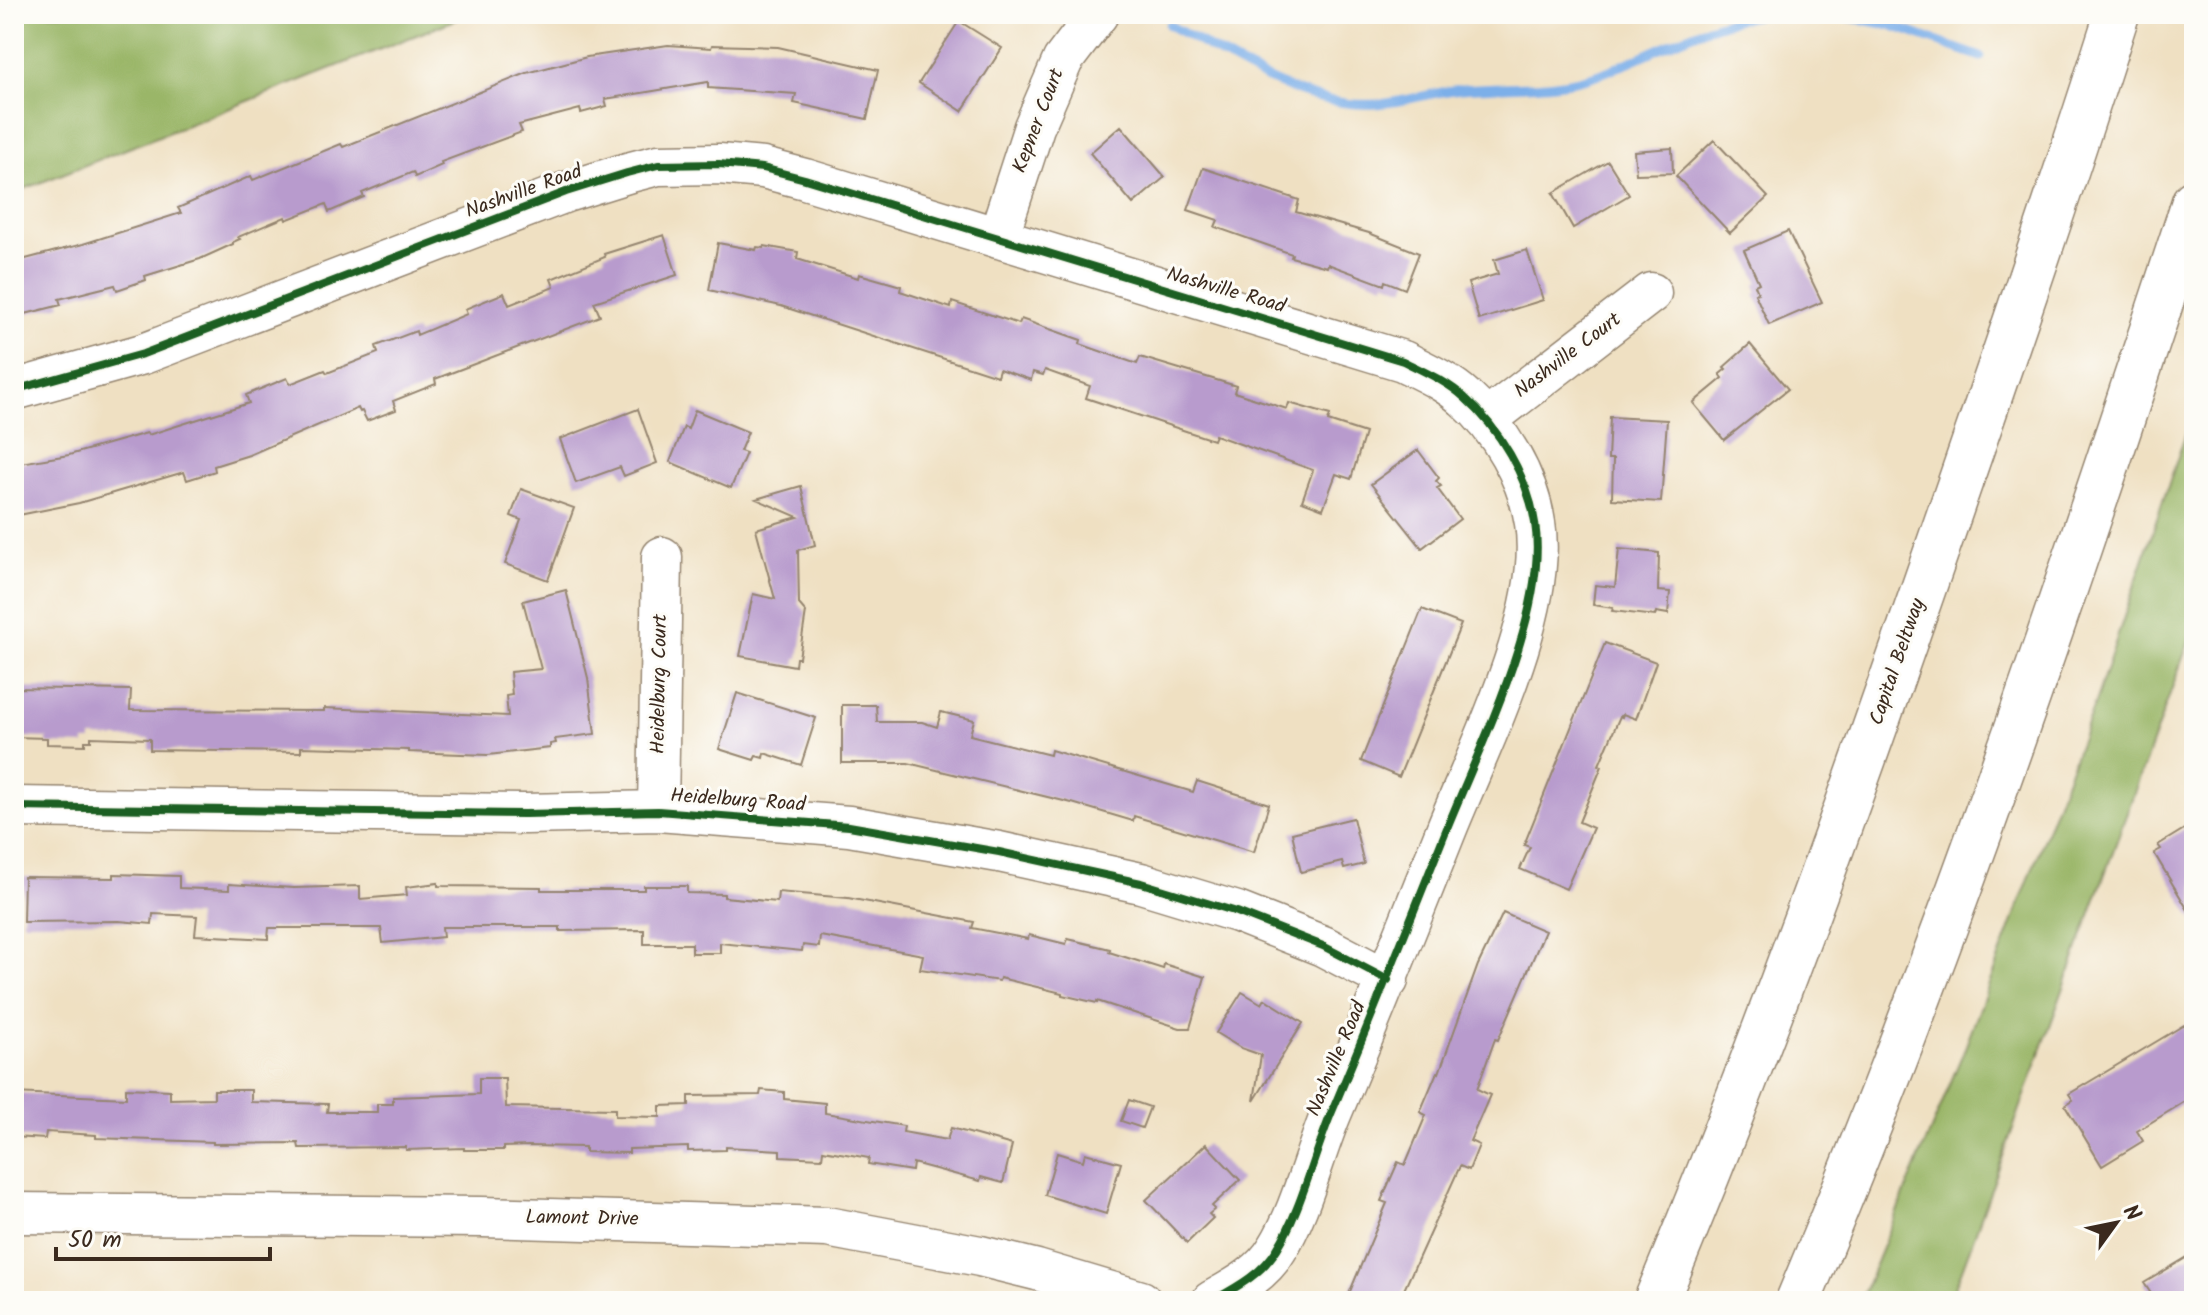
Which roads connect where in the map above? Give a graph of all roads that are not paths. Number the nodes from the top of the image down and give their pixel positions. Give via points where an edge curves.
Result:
1 (1098, 14) edge
2 (2117, 14) edge
3 (2194, 202) edge
4 (998, 238) junction
5 (1651, 293) dead end
6 (14, 390) edge
7 (1486, 420) junction
8 (662, 557) dead end
9 (14, 807) edge
10 (658, 811) junction
11 (1388, 980) junction
12 (14, 1213) edge
13 (1141, 1301) edge
14 (1212, 1301) edge
15 (1656, 1301) edge
16 (1798, 1301) edge

1 - 4 street, Kepner Court via 1063,60 1034,127
2 - 15 highway, Capital Beltway via 1888,691 1800,934
3 - 16 highway via 2016,730 1922,989
4 - 6 street, Nashville Road via 763,168 658,165 566,192 143,354
4 - 7 street, Nashville Road via 1403,361 1463,396
5 - 7 street, Nashville Court
7 - 11 street, Nashville Road via 1529,500 1535,522 1535,581 1503,688
8 - 10 street, Heidelburg Court
9 - 10 street, Heidelburg Road
10 - 11 street, Heidelburg Road via 849,826 1141,883 1237,912 1323,946
11 - 14 street, Nashville Road via 1279,1246 1255,1274
12 - 13 street, Lamont Drive via 498,1217 827,1227 980,1256

